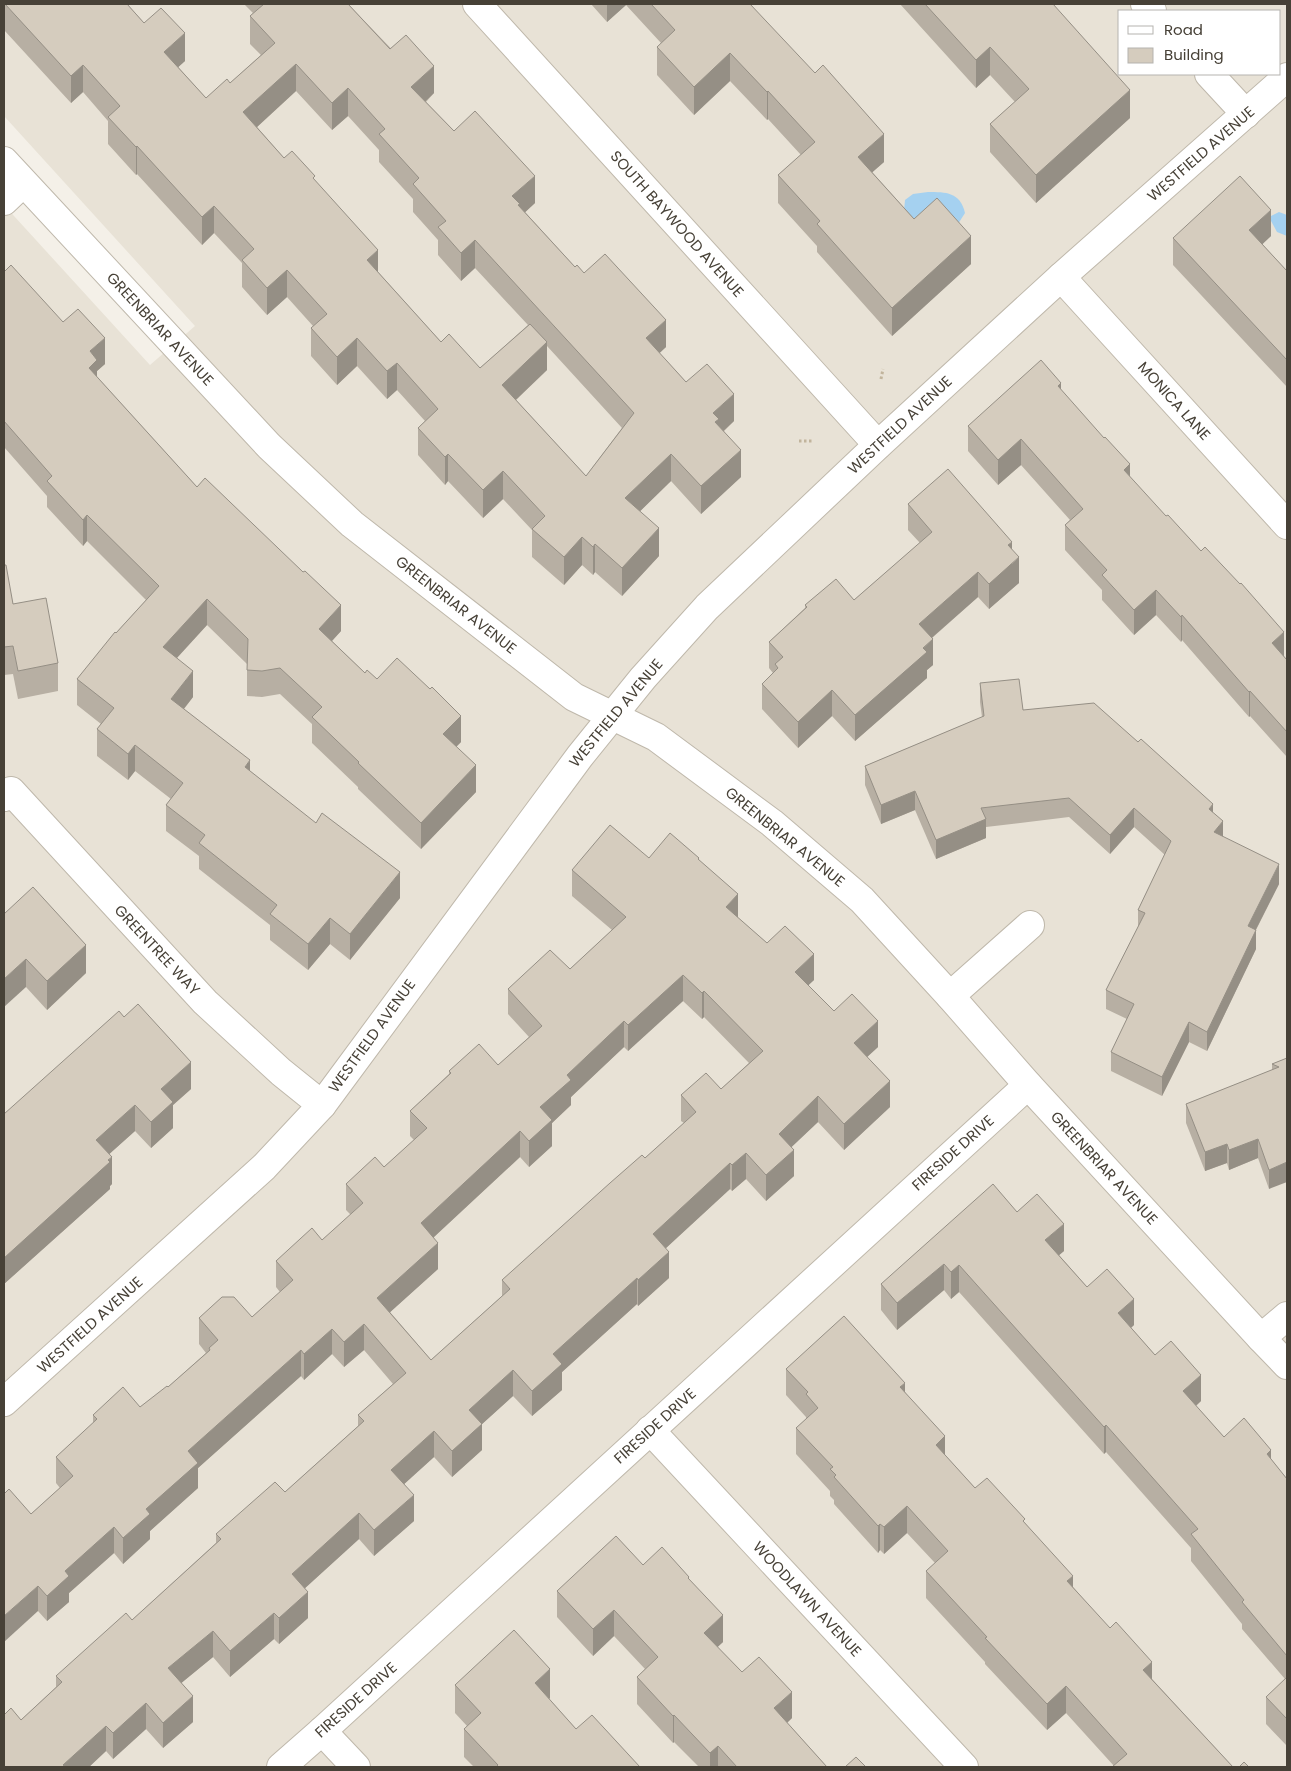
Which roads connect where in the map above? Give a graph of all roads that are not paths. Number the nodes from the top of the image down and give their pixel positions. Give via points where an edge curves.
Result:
1 (476, 4) edge
2 (1211, 75) edge
3 (1287, 77) edge
4 (1246, 114) junction
5 (4, 161) edge
6 (14, 192) edge
7 (1061, 277) junction
8 (878, 445) junction
9 (1287, 525) edge
10 (612, 716) junction
11 (4, 797) edge
12 (1030, 925) dead end
13 (950, 996) junction
14 (1028, 1085) junction
15 (322, 1105) junction
16 (1287, 1316) edge
17 (1261, 1338) junction
18 (1287, 1364) edge
19 (4, 1402) edge
20 (650, 1430) junction
21 (322, 1731) junction
22 (281, 1767) edge
23 (356, 1767) edge
24 (964, 1767) edge

1 - 8 street, SOUTH BAYWOOD AVENUE
2 - 4 street
3 - 4 street, WESTFIELD AVENUE
4 - 7 street, WESTFIELD AVENUE
5 - 6 street, GREENBRIAR AVENUE
6 - 10 street, GREENBRIAR AVENUE via 269,446 352,524 574,697
7 - 8 street, WESTFIELD AVENUE
7 - 9 street, MONICA LANE
8 - 10 street, WESTFIELD AVENUE via 707,607
10 - 13 street, GREENBRIAR AVENUE via 656,737 772,823 862,900
10 - 15 street, WESTFIELD AVENUE
11 - 15 street, GREENTREE WAY via 11,791 205,1002
12 - 13 street
13 - 14 street, GREENBRIAR AVENUE
14 - 17 street, GREENBRIAR AVENUE
14 - 20 street, FIRESIDE DRIVE
15 - 19 street, WESTFIELD AVENUE via 264,1167
16 - 17 street
17 - 18 street, GREENBRIAR AVENUE
20 - 21 street, FIRESIDE DRIVE
20 - 24 street, WOODLAWN AVENUE
21 - 22 street, FIRESIDE DRIVE
21 - 23 street

